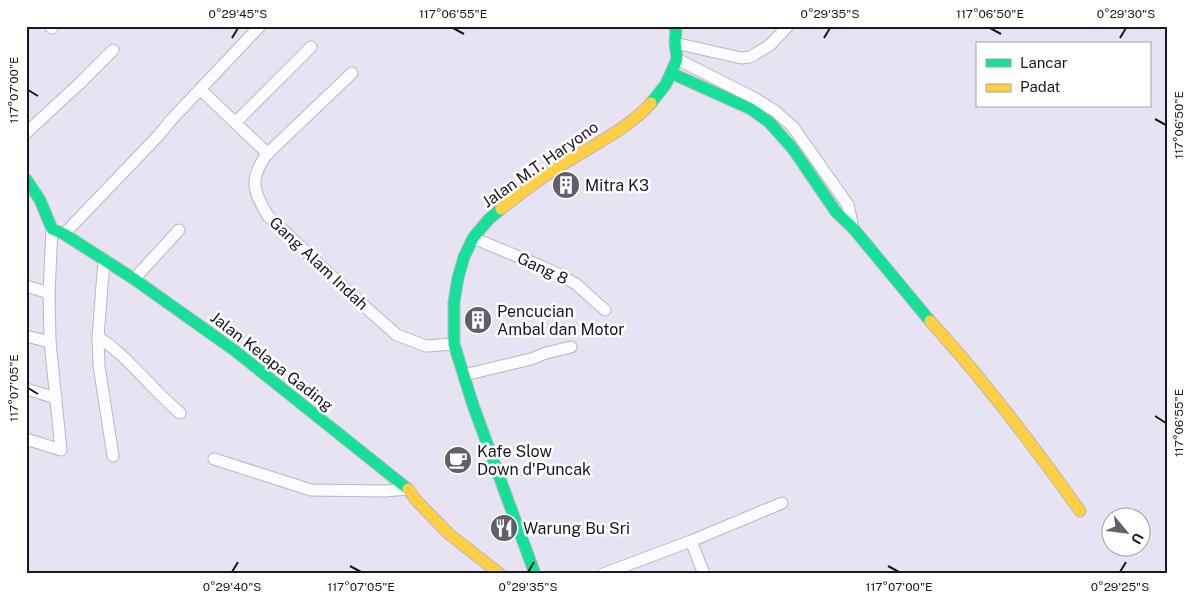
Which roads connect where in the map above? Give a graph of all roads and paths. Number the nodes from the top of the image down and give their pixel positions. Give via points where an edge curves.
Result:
1 (260, 26) edge
2 (674, 26) edge
3 (788, 26) edge
4 (675, 43) junction
5 (311, 47) dead end
6 (113, 50) dead end
7 (677, 59) junction
8 (352, 73) dead end
9 (671, 73) junction
10 (200, 89) junction
11 (236, 122) junction
12 (26, 133) edge
13 (268, 154) junction
14 (26, 179) edge
15 (853, 228) junction
16 (52, 229) junction
17 (179, 230) dead end
18 (64, 234) junction
19 (473, 238) junction
20 (104, 260) junction
21 (134, 279) junction
22 (26, 286) edge
23 (50, 294) junction
24 (605, 310) dead end
25 (26, 336) edge
26 (98, 337) junction
27 (50, 342) junction
28 (454, 344) junction
29 (571, 347) dead end
30 (464, 375) junction
31 (26, 389) edge
32 (56, 398) junction
33 (180, 413) dead end
34 (26, 439) edge
35 (113, 456) dead end
36 (214, 459) dead end
37 (408, 489) junction
38 (782, 503) dead end
39 (1080, 511) dead end
40 (691, 541) junction
41 (500, 574) edge
42 (535, 574) edge
43 (603, 574) edge
44 (704, 574) edge

1 - 10 street
2 - 4 street
3 - 4 street via 770,45 750,57 741,58
4 - 7 street
5 - 11 street
6 - 12 street
7 - 9 street, Jalan M.T. Haryono
7 - 15 street via 754,98 793,127 848,205
8 - 13 street, Gang Alam Indah
9 - 15 street via 751,109 769,122 793,149 836,212
9 - 19 street, Jalan M.T. Haryono via 649,104 624,126 517,196 489,219
10 - 11 street
10 - 18 street
11 - 13 street
13 - 28 street, Gang Alam Indah via 258,168 254,185 258,200 268,216 397,335 426,346
14 - 16 street via 40,200
15 - 39 street via 958,351
16 - 18 street, Jalan Kelapa Gading
16 - 23 street
17 - 21 street
18 - 20 street, Jalan Kelapa Gading
19 - 24 street, Gang 8 via 560,275 576,284
19 - 28 street, Jalan M.T. Haryono via 458,278 454,302
20 - 21 street, Jalan Kelapa Gading
20 - 26 street
21 - 37 street, Jalan Kelapa Gading via 234,350
22 - 23 street
23 - 27 street
25 - 27 street
26 - 33 street via 128,360
26 - 35 street via 98,366
27 - 32 street
28 - 30 street, Jalan M.T. Haryono
29 - 30 street
30 - 42 street, Jalan M.T. Haryono
31 - 32 street
32 - 34 street via 61,450
36 - 37 street via 311,490
37 - 41 street, Jalan Kelapa Gading via 449,534
38 - 40 street
40 - 43 street
40 - 44 street

